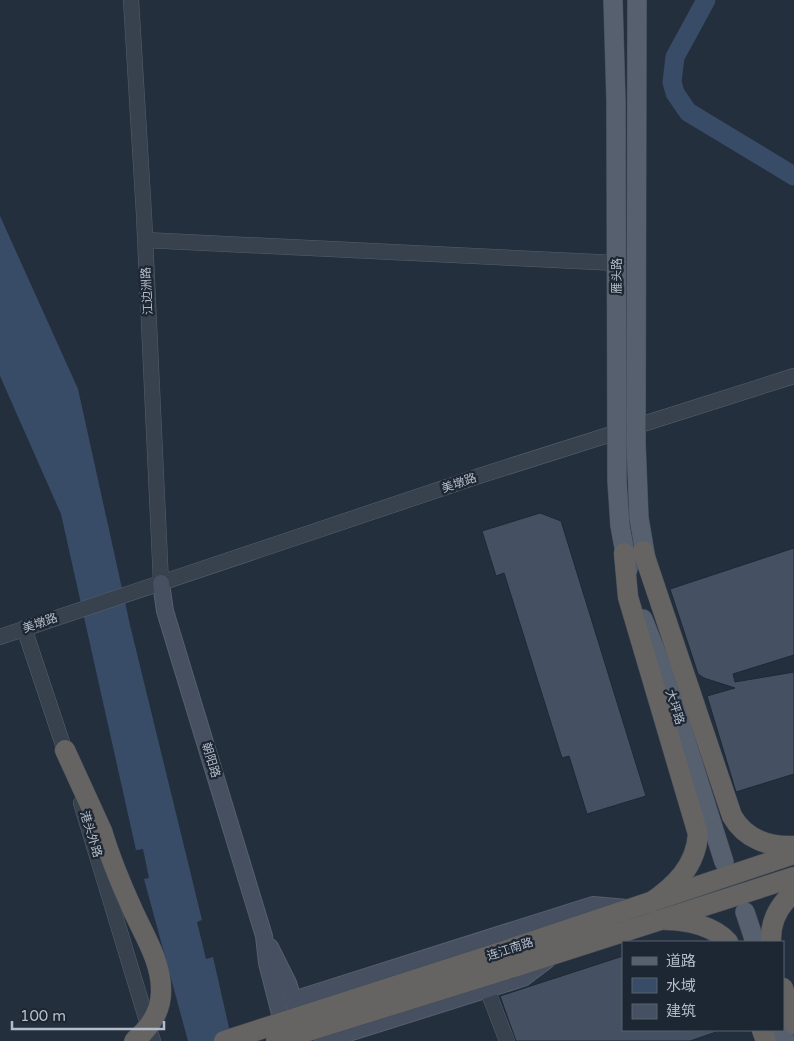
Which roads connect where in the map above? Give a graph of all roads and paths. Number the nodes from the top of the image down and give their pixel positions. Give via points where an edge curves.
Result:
1 (131, 0) edge
2 (613, 0) edge
3 (637, 0) edge
4 (145, 240) junction
5 (616, 263) junction
6 (794, 376) edge
7 (636, 425) junction
8 (617, 431) junction
9 (644, 551) junction
10 (624, 552) junction
11 (161, 583) junction
12 (24, 628) junction
13 (0, 636) edge
14 (65, 750) junction
15 (794, 846) edge
16 (794, 854) edge
17 (794, 878) edge
18 (794, 892) edge
19 (647, 911) junction
20 (264, 936) junction
21 (726, 941) edge
22 (749, 941) edge
23 (754, 941) edge
24 (770, 941) edge
25 (555, 954) junction
26 (510, 959) junction
27 (329, 988) junction
28 (487, 989) junction
29 (784, 991) edge
30 (293, 1000) junction
31 (794, 1024) edge
32 (344, 1034) junction
33 (134, 1041) edge
34 (153, 1041) edge
35 (224, 1041) edge
36 (276, 1041) edge
37 (287, 1041) edge
38 (306, 1041) edge
39 (322, 1041) edge
40 (507, 1041) edge

1 - 4 street, 江边洲路
2 - 5 main road, 雁头路
3 - 7 main road, 雁头路
4 - 5 street
4 - 11 street, 江边洲路
5 - 8 main road, 雁头路
6 - 7 street, 美墩路
7 - 8 street, 美墩路
7 - 9 main road, 雁头路 via 638,507
8 - 10 main road, 雁头路 via 618,498
8 - 11 street, 美墩路
9 - 10 main road, 大坪路 via 671,676 727,861 666,677 645,625
9 - 15 highway via 732,816 739,827 760,841
10 - 19 highway via 628,597 698,834 693,860
11 - 12 street, 美墩路
11 - 20 main road, 朝阳路 via 165,611
12 - 13 street, 美墩路
12 - 14 street, 港头外路
14 - 33 highway, bridge via 102,831 160,976 162,990 157,1012 147,1030
14 - 34 street, 港头外路
16 - 19 highway, 连江南路
17 - 19 highway, 连江南路
18 - 24 highway via 775,917
19 - 21 highway via 705,928
19 - 25 highway, 连江南路
19 - 26 highway, 连江南路
19 - 27 main road via 593,905
20 - 30 main road, 朝阳路
20 - 37 main road, 朝阳路 via 267,962
22 - 23 main road via 743,913
25 - 26 highway, 连江南路
25 - 28 main road via 523,978
26 - 35 highway, 连江南路, bridge
26 - 36 highway, 连江南路, bridge
27 - 30 main road
27 - 32 main road via 324,996 335,1030
28 - 32 main road
28 - 40 street
29 - 31 highway
30 - 38 main road, 朝阳路
32 - 39 main road

